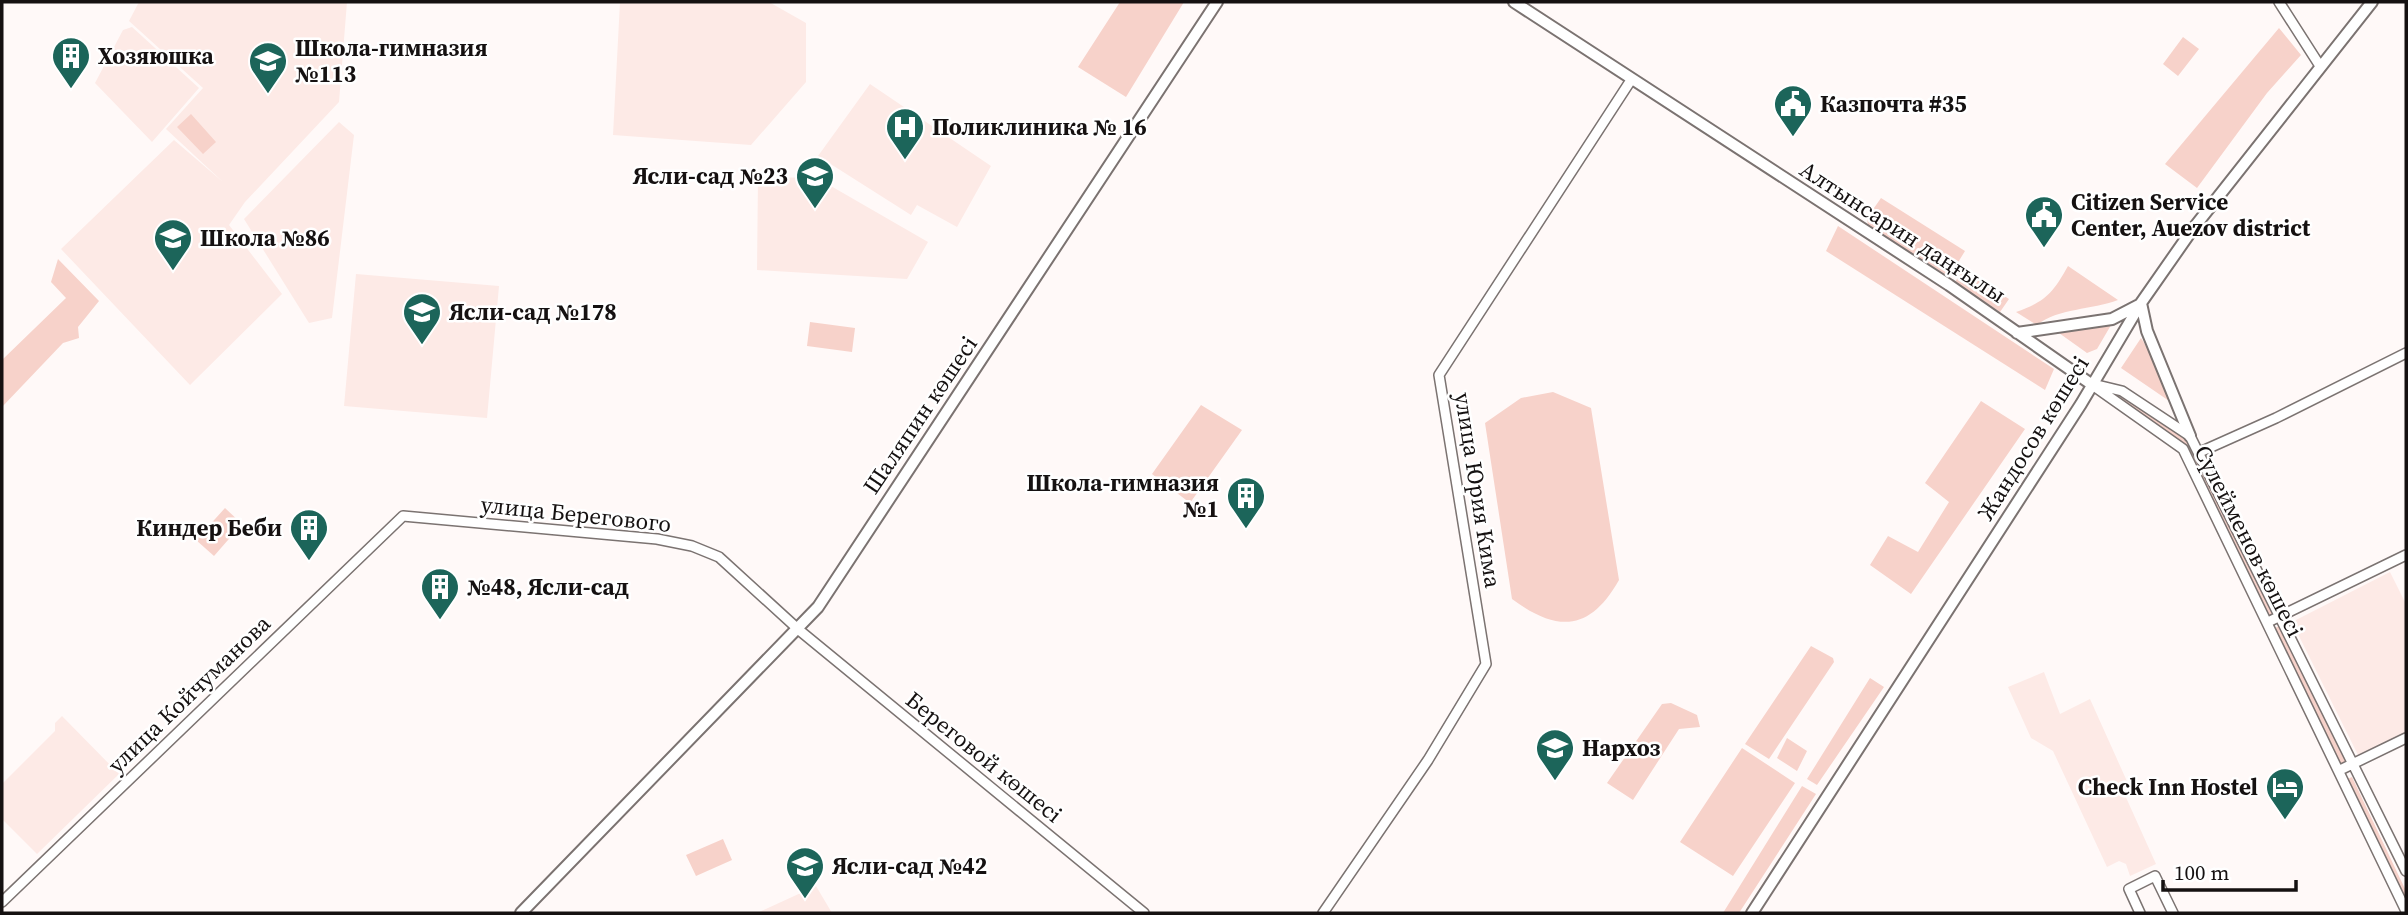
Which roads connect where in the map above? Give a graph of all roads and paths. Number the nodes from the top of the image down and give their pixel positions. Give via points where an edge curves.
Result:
1 (1217, 2) edge
2 (1514, 2) edge
3 (2279, 2) edge
4 (2372, 2) edge
5 (2320, 66) junction
6 (1631, 80) junction
7 (2141, 303) junction
8 (2017, 333) junction
9 (2406, 353) edge
10 (2091, 384) junction
11 (2190, 436) junction
12 (2200, 452) junction
13 (403, 516) joint
14 (2406, 555) edge
15 (2280, 617) junction
16 (2268, 622) junction
17 (799, 630) junction
18 (2406, 738) edge
19 (2353, 763) junction
20 (2340, 770) junction
21 (2406, 870) edge
22 (2, 902) edge
23 (2406, 911) edge
24 (521, 913) edge
25 (1144, 913) edge
26 (1322, 913) edge
27 (1752, 913) edge
28 (2140, 913) edge
29 (2173, 913) edge

1 - 17 main road, Шаляпин көшесі via 829,592
2 - 6 main road, Алтынсарин даңғылы
3 - 5 street
4 - 5 main road, Жандосов көшесі
5 - 7 main road, Жандосов көшесі
6 - 8 main road, Алтынсарин даңғылы
6 - 26 street, улица Юрия Кима via 1439,375 1486,664 1428,760
7 - 8 main road via 2112,319
7 - 10 main road, Жандосов көшесі
7 - 11 main road via 2147,331
8 - 10 main road, Алтынсарин даңғылы
9 - 12 street
10 - 11 street, Сүлейменов көшесі via 2122,391
10 - 16 street, Сүлейменов көшесі via 2183,449
10 - 27 main road, Жандосов көшесі
11 - 12 street, Сүлейменов көшесі
12 - 15 street, Сүлейменов көшесі
13 - 17 street, улица Берегового via 692,546 730,566
13 - 22 street, улица Койчуманова
14 - 15 street
15 - 16 street
15 - 19 street, Сүлейменов көшесі
16 - 20 street, Сүлейменов көшесі
17 - 24 main road, Шаляпин көшесі
17 - 25 street, Береговой көшесі
18 - 19 street
19 - 20 street
19 - 21 street, Сүлейменов көшесі
20 - 23 street, Сүлейменов көшесі
28 - 29 street via 2129,889 2155,876

